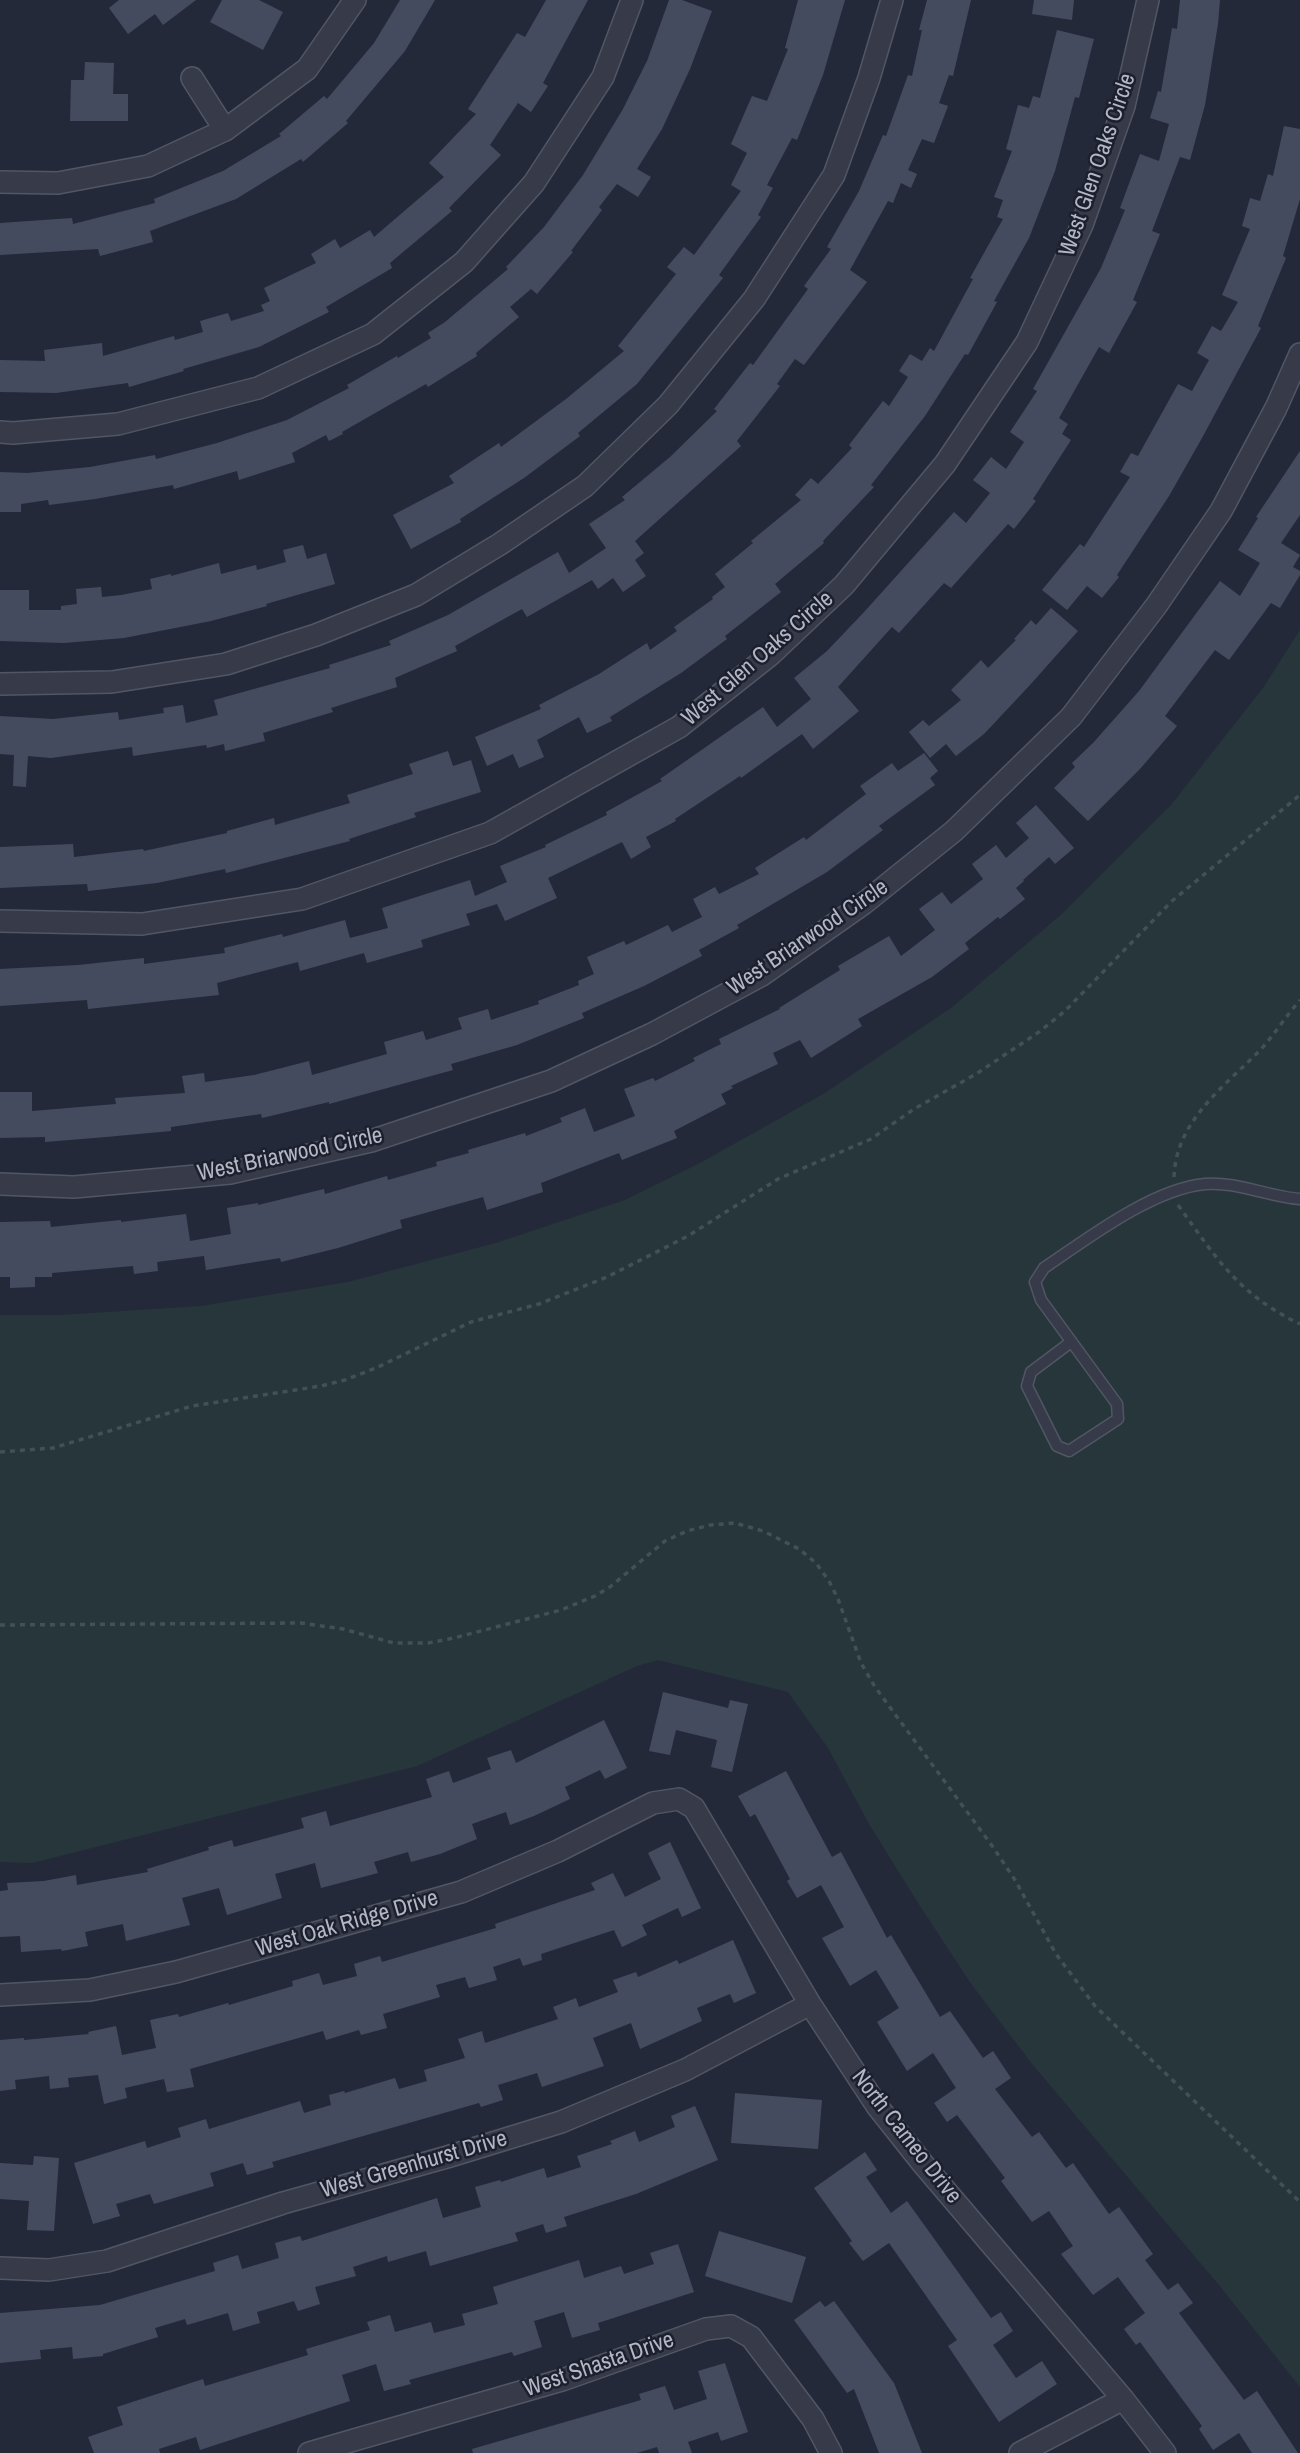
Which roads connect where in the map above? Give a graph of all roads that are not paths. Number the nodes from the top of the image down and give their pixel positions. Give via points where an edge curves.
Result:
1 (355, 0) edge
2 (632, 0) edge
3 (892, 0) edge
4 (1148, 0) edge
5 (192, 78) dead end
6 (225, 130) junction
7 (0, 182) edge
8 (1300, 354) edge
9 (0, 432) edge
10 (0, 684) edge
11 (0, 921) edge
12 (0, 1184) edge
13 (1300, 1199) edge
14 (1071, 1342) junction
15 (679, 1799) joint
16 (0, 1994) edge
17 (810, 2004) junction
18 (0, 2267) edge
19 (1123, 2399) junction
20 (309, 2453) edge
21 (831, 2453) edge
22 (1020, 2453) edge
23 (1165, 2453) edge

1 - 6 street via 307,69
2 - 9 street via 603,77 534,183 464,262 373,334 258,388 118,424
3 - 10 street via 834,175 754,299 668,405 585,486 416,595 316,635 226,664 125,680
4 - 11 street, West Glen Oaks Circle via 1124,106 1082,225 1027,342 945,464 844,585 770,655 679,727 490,833 302,899 142,924
5 - 6 street
6 - 7 street via 148,166 58,183
8 - 12 street, West Briarwood Circle via 1221,510 1156,606 1071,717 954,831 863,904 762,975 551,1081 371,1141 230,1173 74,1187
13 - 14 lane via 1206,1184 1174,1191 1137,1208 1044,1268 1035,1282 1041,1300
14 - 14 lane via 1117,1404 1118,1419 1069,1451 1058,1446 1027,1386 1031,1372
15 - 16 street, West Oak Ridge Drive via 653,1803 558,1851 461,1892 176,1972 90,1990
15 - 17 street, North Cameo Drive via 694,1808
17 - 18 street, West Greenhurst Drive via 685,2070 561,2122 283,2203 107,2261 50,2270
17 - 19 street, North Cameo Drive via 923,2164
19 - 22 street
19 - 23 street, North Cameo Drive
20 - 21 street, West Shasta Drive via 562,2380 706,2329 731,2326 751,2337 813,2418

